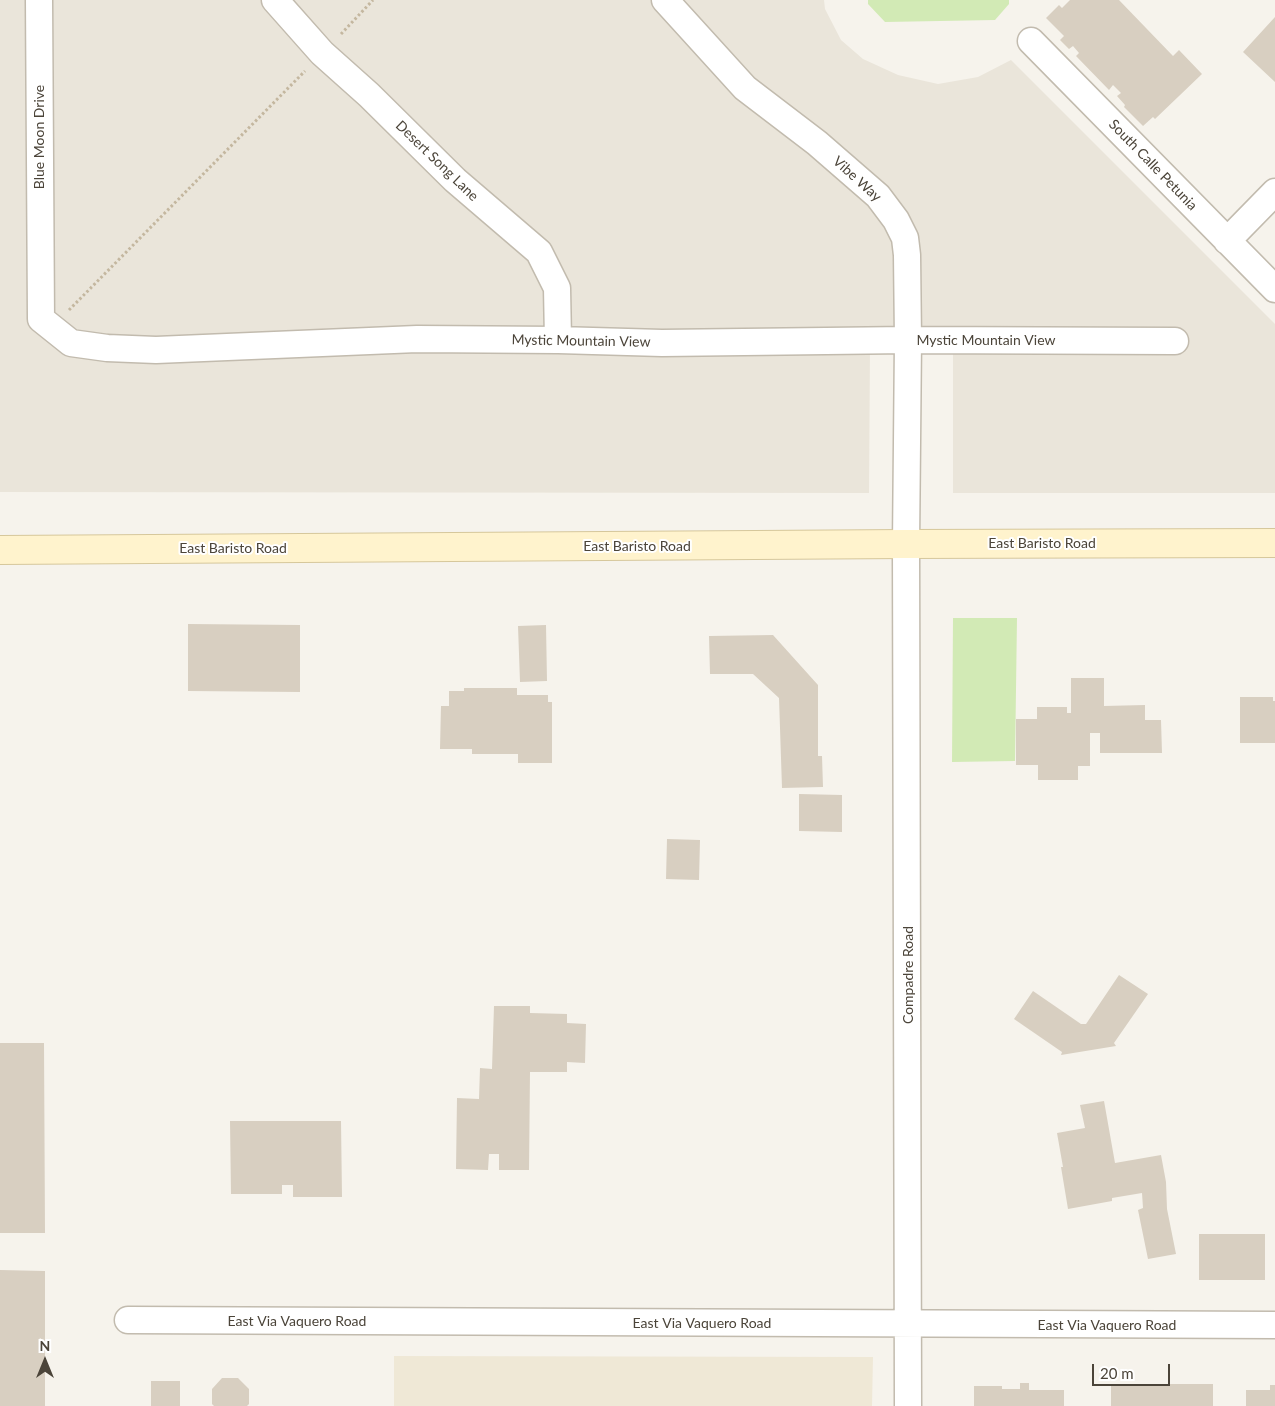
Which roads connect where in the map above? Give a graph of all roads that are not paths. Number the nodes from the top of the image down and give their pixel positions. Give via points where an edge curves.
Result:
1 (39, 0) edge
2 (275, 0) edge
3 (666, 0) edge
4 (1031, 41) dead end
5 (1275, 192) edge
6 (1227, 241) junction
7 (40, 275) joint
8 (1275, 289) edge
9 (558, 340) junction
10 (908, 340) junction
11 (1174, 341) dead end
12 (1275, 543) edge
13 (906, 544) junction
14 (0, 550) edge
15 (128, 1320) dead end
16 (909, 1324) junction
17 (1275, 1325) edge
18 (908, 1406) edge

1 - 7 street, Blue Moon Drive
2 - 9 street, Desert Song Lane via 322,53 455,180 540,252 557,288
3 - 10 street, Vibe Way via 745,88 864,182 896,220 905,238 907,255
4 - 6 street, South Calle Petunia
5 - 6 street
6 - 8 street, South Calle Petunia
7 - 9 street, Mystic Mountain View via 41,319 71,343 107,348 156,350 417,339
9 - 10 street, Mystic Mountain View via 662,343
10 - 11 street, Mystic Mountain View
10 - 13 street, Vibe Way
12 - 13 street, East Baristo Road
13 - 14 street, East Baristo Road
13 - 16 street, Compadre Road
15 - 16 street, East Via Vaquero Road
16 - 17 street, East Via Vaquero Road
16 - 18 street, Compadre Road

